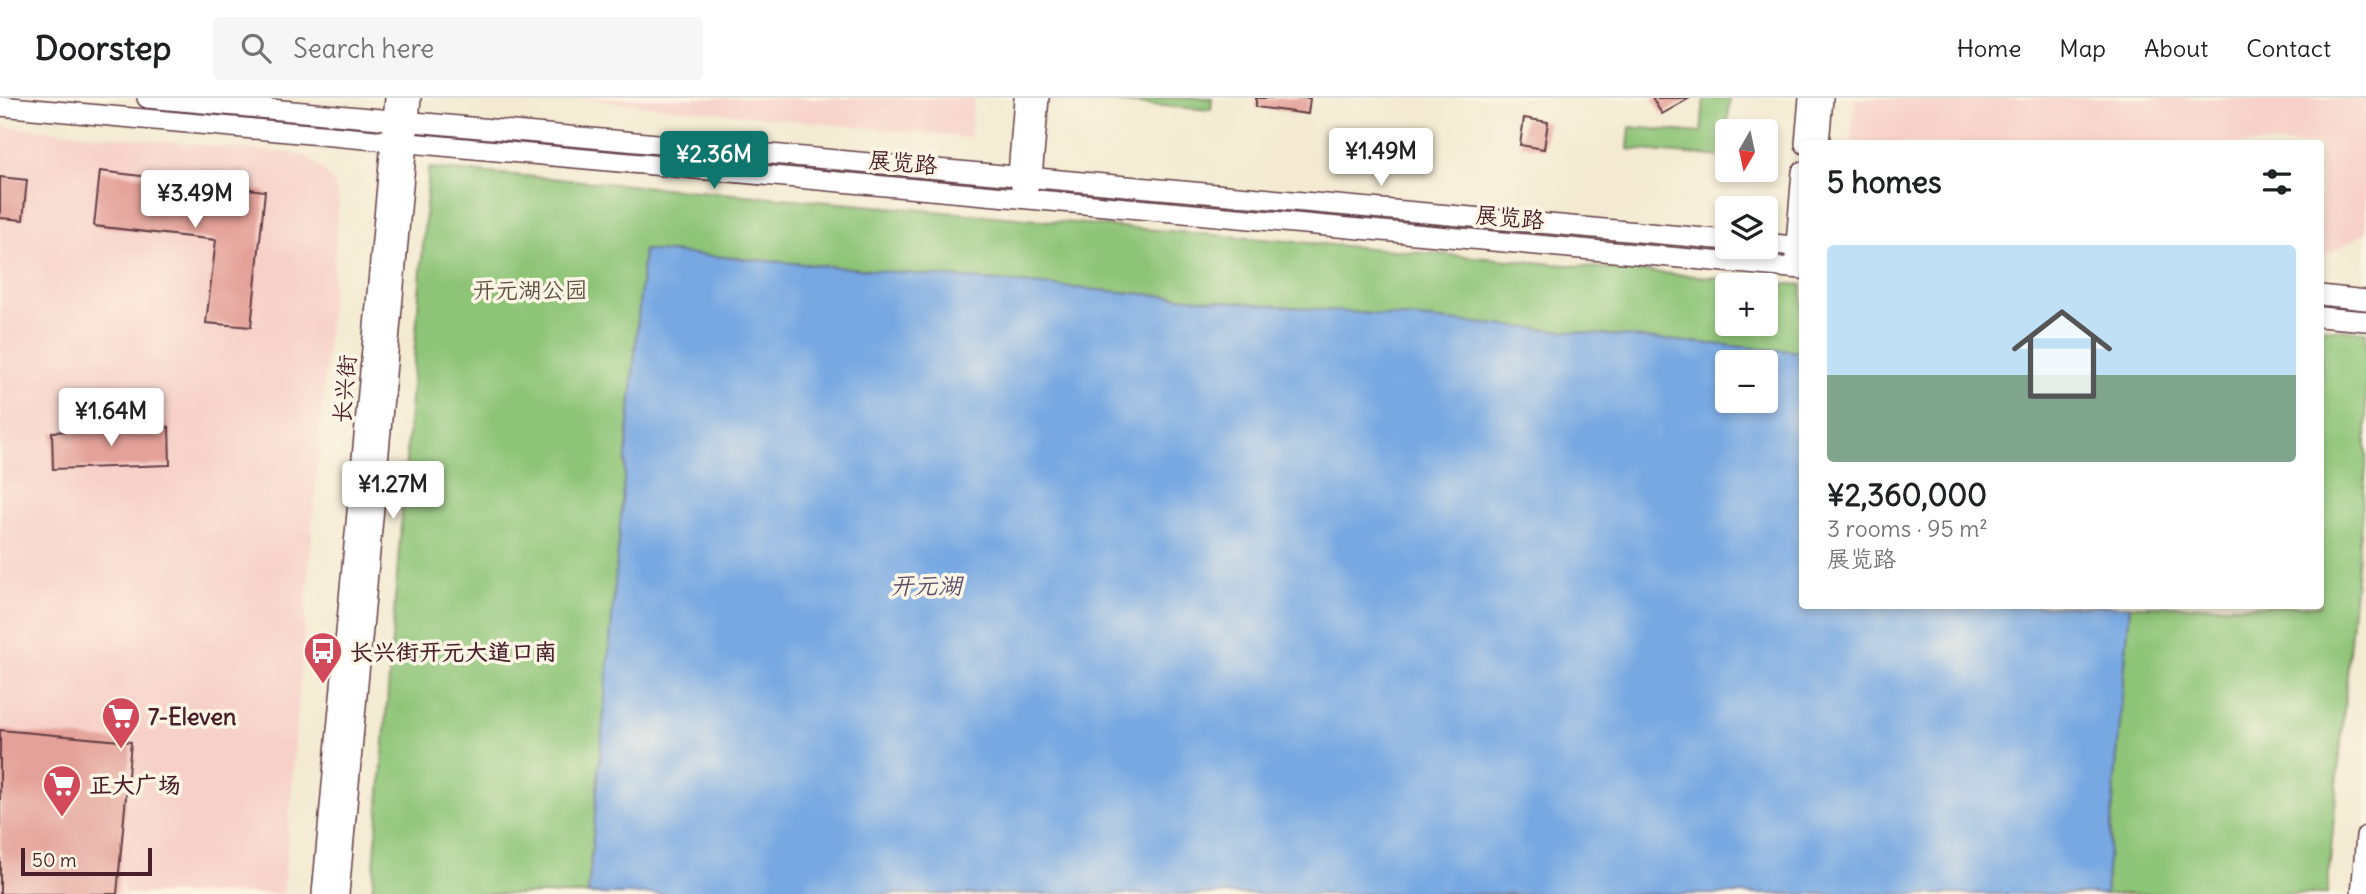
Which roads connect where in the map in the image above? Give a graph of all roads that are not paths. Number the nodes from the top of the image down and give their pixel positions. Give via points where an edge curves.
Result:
1 (147, 98) edge
2 (395, 98) edge
3 (411, 98) edge
4 (1024, 98) edge
5 (1039, 98) edge
6 (1809, 98) edge
7 (1823, 98) edge
8 (0, 106) edge
9 (401, 122) junction
10 (1805, 140) edge
11 (1819, 140) edge
12 (399, 143) junction
13 (1025, 176) junction
14 (1024, 197) junction
15 (1715, 239) edge
16 (1778, 244) edge
17 (1799, 247) edge
18 (1798, 268) edge
19 (2324, 295) edge
20 (2366, 300) edge
21 (2324, 317) edge
22 (2366, 321) edge
23 (2366, 836) edge
24 (322, 894) edge
25 (338, 894) edge
26 (2361, 894) edge

1 - 9 street, 展览路
2 - 9 street, 长兴街
3 - 9 street, 长兴街
4 - 13 street
5 - 13 street
6 - 10 street
7 - 11 street
8 - 12 street, 展览路
9 - 12 street, 长兴街
9 - 13 street, 展览路
12 - 14 street, 展览路
12 - 24 street, 长兴街
12 - 25 street, 长兴街
13 - 14 street
13 - 15 street, 展览路
14 - 18 street, 展览路
16 - 17 street
17 - 18 street
19 - 20 street
21 - 22 street
23 - 26 street

